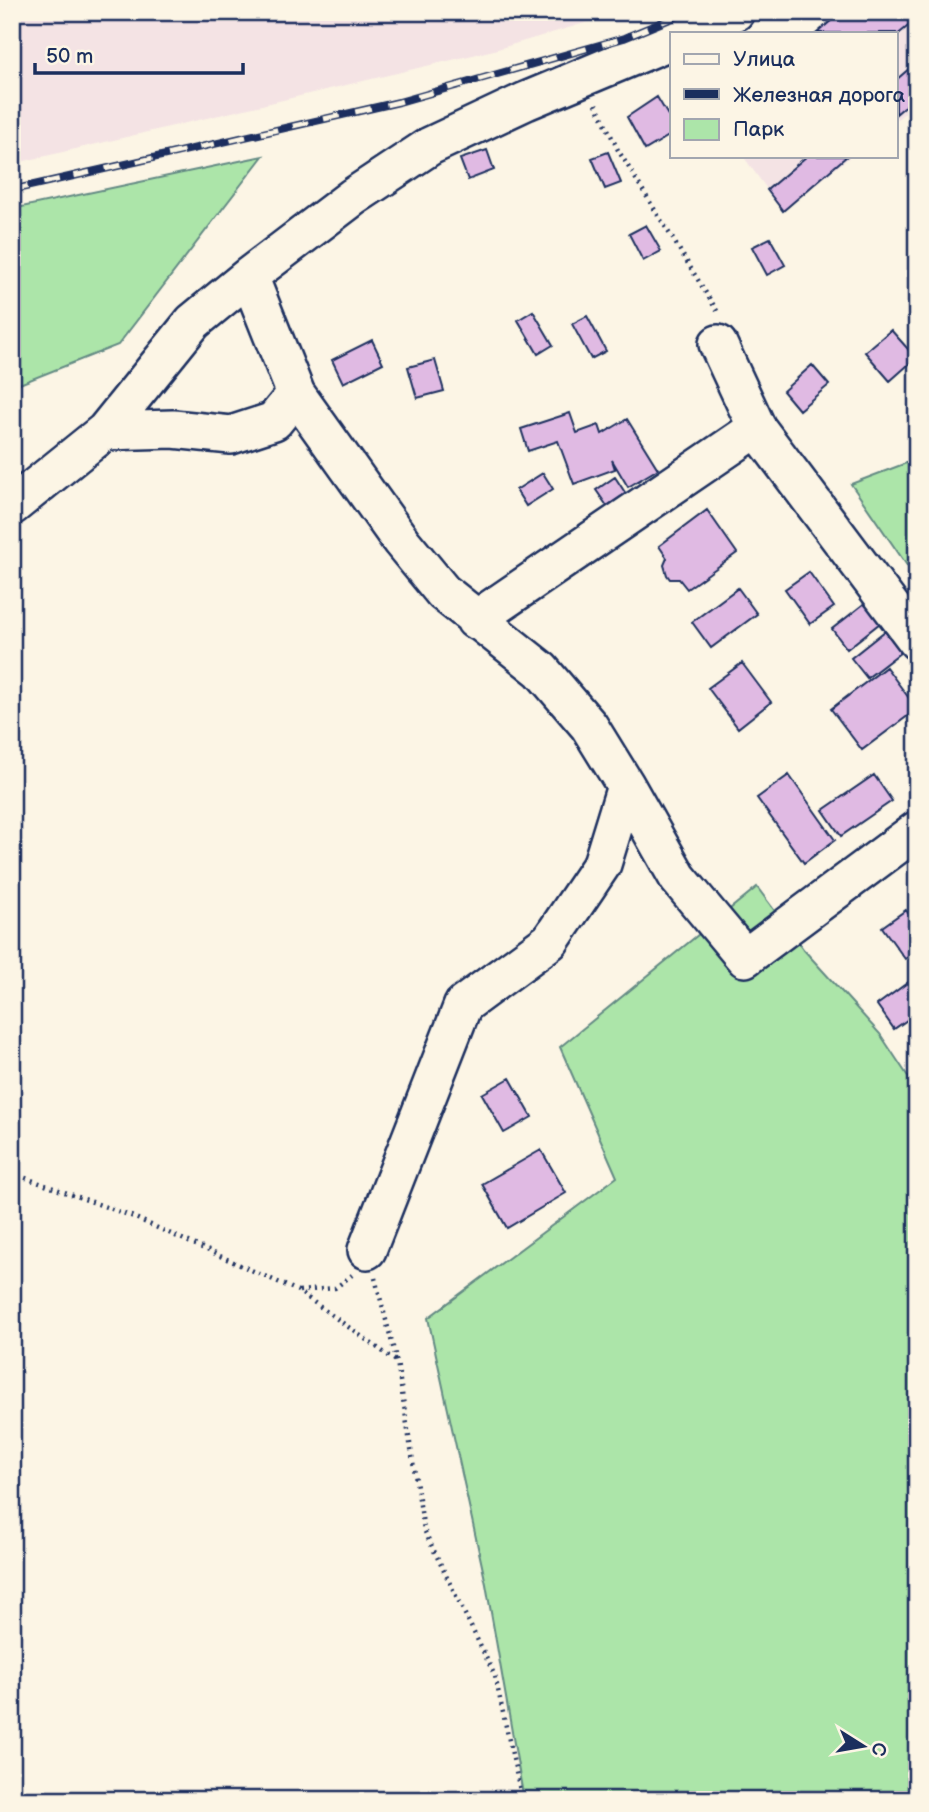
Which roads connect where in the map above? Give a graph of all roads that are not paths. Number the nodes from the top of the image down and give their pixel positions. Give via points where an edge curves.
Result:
1 (735, 12) edge
2 (688, 32) edge
3 (670, 41) edge
4 (249, 276) junction
5 (718, 344) road end
6 (296, 394) junction
7 (757, 428) junction
8 (104, 430) junction
9 (12, 506) edge
10 (475, 620) junction
11 (917, 641) edge
12 (626, 786) junction
13 (917, 830) edge
14 (367, 1250) road end

1 - 2 lane
3 - 4 lane via 430,146
4 - 6 lane
4 - 8 lane via 194,322
5 - 7 lane
6 - 8 lane via 274,421 231,435 173,429
6 - 10 lane via 401,541 443,592
7 - 10 lane
7 - 11 lane
8 - 9 lane
10 - 12 lane via 541,670 589,726
12 - 13 lane via 678,878 745,958
12 - 14 lane via 602,864 550,941 463,1005

